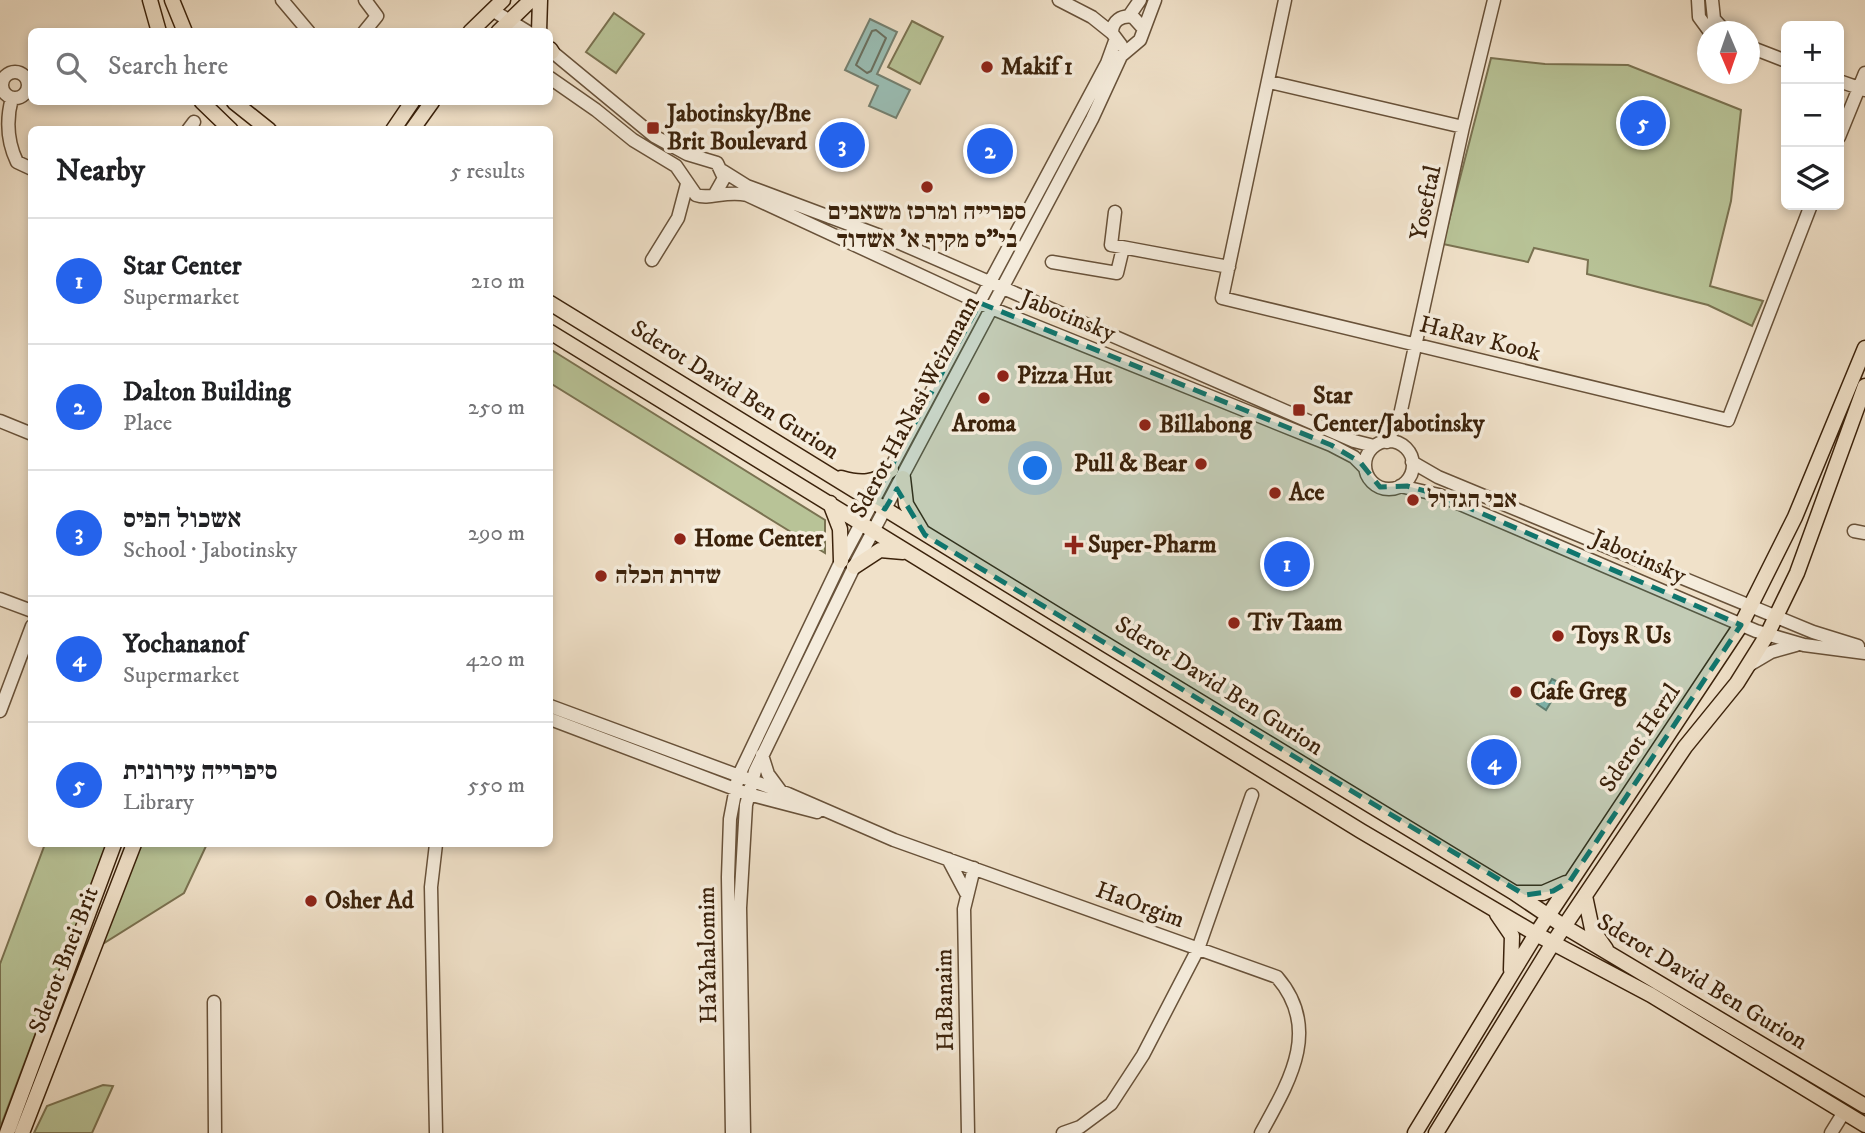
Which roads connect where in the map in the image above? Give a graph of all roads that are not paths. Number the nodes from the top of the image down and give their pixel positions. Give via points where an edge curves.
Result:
1 (150, 0) edge
2 (172, 0) edge
3 (282, 0) edge
4 (365, 0) edge
5 (531, 0) edge
6 (540, 0) edge
7 (1059, 0) edge
8 (1140, 0) edge
9 (1155, 0) edge
10 (1285, 0) edge
11 (1494, 0) edge
12 (1698, 0) edge
13 (1713, 0) edge
14 (498, 5) edge
15 (1072, 7) junction
16 (1124, 17) junction
17 (510, 20) junction
18 (1701, 21) edge
19 (1716, 21) edge
20 (1142, 27) junction
21 (158, 28) edge
22 (183, 28) edge
23 (306, 28) edge
24 (367, 28) edge
25 (474, 28) edge
26 (498, 28) edge
27 (501, 28) edge
28 (522, 28) edge
29 (539, 28) edge
30 (1114, 37) junction
31 (1129, 47) junction
32 (1760, 51) edge
33 (553, 53) edge
34 (1781, 59) edge
35 (1865, 73) edge
36 (553, 80) edge
37 (28, 82) edge
38 (1270, 82) junction
39 (1844, 83) edge
40 (28, 85) edge
41 (1863, 90) edge
42 (12, 97) junction
43 (205, 105) edge
44 (238, 105) edge
45 (410, 105) edge
46 (430, 105) edge
47 (227, 126) edge
48 (264, 126) edge
49 (396, 126) edge
50 (415, 126) edge
51 (1463, 127) junction
52 (1844, 127) edge
53 (702, 159) junction
54 (28, 167) edge
55 (723, 171) junction
56 (686, 183) junction
57 (710, 195) junction
58 (1809, 210) edge
59 (1115, 212) dead end
60 (678, 218) junction
61 (1124, 248) junction
62 (652, 260) dead end
63 (1052, 262) dead end
64 (1229, 267) junction
65 (996, 284) junction
66 (553, 305) edge
67 (985, 305) junction
68 (553, 334) edge
69 (1416, 345) junction
70 (1865, 348) edge
71 (1865, 386) edge
72 (1400, 415) junction
73 (0, 421) edge
74 (28, 432) edge
75 (1387, 442) junction
76 (1374, 446) junction
77 (1404, 447) junction
78 (1412, 462) junction
79 (1365, 468) junction
80 (828, 474) junction
81 (897, 474) junction
82 (1400, 486) junction
83 (830, 502) junction
84 (879, 505) junction
85 (861, 522) junction
86 (874, 530) junction
87 (925, 535) junction
88 (911, 553) junction
89 (847, 564) junction
90 (0, 600) edge
91 (1752, 606) junction
92 (28, 610) edge
93 (1777, 617) junction
94 (1741, 625) junction
95 (1768, 635) junction
96 (28, 637) edge
97 (1804, 645) junction
98 (1865, 650) edge
99 (1749, 665) junction
100 (553, 707) edge
101 (0, 711) edge
102 (553, 720) edge
103 (746, 755) junction
104 (762, 755) junction
105 (715, 767) junction
106 (736, 783) junction
107 (750, 788) junction
108 (783, 793) junction
109 (1252, 794) dead end
110 (828, 814) junction
111 (113, 847) edge
112 (133, 847) edge
113 (436, 847) edge
114 (948, 859) junction
115 (974, 868) junction
116 (1570, 881) junction
117 (1513, 892) junction
118 (966, 893) junction
119 (1585, 897) junction
120 (1492, 907) junction
121 (1548, 916) junction
122 (1565, 927) junction
123 (1536, 934) junction
124 (1553, 943) junction
125 (1198, 949) junction
126 (1608, 953) junction
127 (1510, 975) junction
128 (214, 1002) dead end
129 (1865, 1106) edge
130 (1844, 1112) junction
131 (1865, 1125) edge
132 (8, 1133) edge
133 (22, 1133) edge
134 (215, 1133) edge
135 (436, 1133) edge
136 (732, 1133) edge
137 (744, 1133) edge
138 (968, 1133) edge
139 (1063, 1133) edge
140 (1261, 1133) edge
141 (1415, 1133) edge
142 (1437, 1133) edge
143 (1830, 1133) edge

1 - 21 main road
2 - 22 main road
3 - 23 street
4 - 24 street via 377,16
5 - 17 main road
6 - 29 main road
7 - 15 street
8 - 16 street
9 - 20 street
10 - 38 street
11 - 51 street, Yoseftal
12 - 18 street
13 - 19 street
14 - 17 street
14 - 25 main road
14 - 26 street
15 - 16 street
15 - 30 street
16 - 20 street via 1139,21
16 - 30 street
17 - 27 main road
17 - 28 street
20 - 31 street via 1140,40
30 - 31 street
30 - 65 street, Sderot HaNasi Weizmann via 1107,63
31 - 65 street, Sderot HaNasi Weizmann
32 - 34 street
33 - 53 street via 645,130
35 - 41 street
36 - 56 street via 634,141 669,161
37 - 42 street via 20,74 8,75 3,89
38 - 51 street
38 - 64 street
39 - 41 street
40 - 42 street via 23,94
41 - 52 street
42 - 54 street via 10,146 17,162
43 - 47 main road
44 - 48 main road
45 - 49 main road
46 - 50 main road
51 - 69 street, Yoseftal
53 - 55 street via 715,161
53 - 56 street via 689,167
55 - 57 street via 723,184
55 - 65 street, Jabotinsky via 747,186
56 - 57 street via 693,193
56 - 60 street
57 - 60 street
57 - 67 street, Jabotinsky via 747,195
58 - 69 street, HaRav Kook via 1728,420
59 - 61 street via 1111,245
60 - 62 street
61 - 63 street via 1117,273
61 - 64 street
64 - 69 street, HaRav Kook via 1222,298
65 - 67 street, Sderot HaNasi Weizmann
65 - 76 street, Jabotinsky
66 - 80 main road, Sderot David Ben Gurion
67 - 79 street, Jabotinsky via 1331,445
67 - 81 street, Sderot HaNasi Weizmann
68 - 83 main road, Sderot David Ben Gurion
69 - 72 street, Yoseftal
70 - 91 main road, Sderot Herzl via 1795,517
71 - 93 main road, Sderot Herzl
72 - 75 street, Yoseftal
72 - 77 street, Yoseftal
73 - 74 street
75 - 76 street
75 - 77 street
76 - 79 street
77 - 78 street
78 - 82 street via 1410,476
78 - 91 street, Jabotinsky via 1438,477
79 - 82 street via 1377,485
80 - 81 main road via 867,482
80 - 84 main road, Sderot David Ben Gurion
81 - 84 street, Sderot HaNasi Weizmann
81 - 87 main road via 906,504
82 - 94 street, Jabotinsky via 1439,495
83 - 85 main road, Sderot David Ben Gurion
83 - 89 main road
84 - 85 street, Sderot HaNasi Weizmann
84 - 86 street, Sderot HaNasi Weizmann
84 - 87 main road, Sderot David Ben Gurion
85 - 86 main road, Sderot David Ben Gurion
85 - 89 street, Sderot HaNasi Weizmann
86 - 88 main road, Sderot David Ben Gurion
86 - 89 street, Sderot HaNasi Weizmann
87 - 117 main road, Sderot David Ben Gurion
88 - 89 main road via 880,550
88 - 120 main road, Sderot David Ben Gurion
89 - 103 street, Sderot HaNasi Weizmann
89 - 104 street, Sderot HaNasi Weizmann
90 - 92 street
91 - 93 street, Jabotinsky
91 - 94 main road, Sderot Herzl
93 - 95 main road, Sderot Herzl
93 - 98 street, Jabotinsky
94 - 95 street, Jabotinsky
94 - 116 main road, Sderot Herzl
95 - 97 street, Jabotinsky
95 - 99 main road, Sderot Herzl
96 - 101 street
97 - 98 street, Jabotinsky
97 - 99 street via 1771,652
99 - 119 main road, Sderot Herzl via 1685,747
100 - 105 street, HaOrgim
102 - 106 street, HaOrgim
103 - 105 street
103 - 106 street, Sderot HaNasi Weizmann
104 - 107 street, Sderot HaNasi Weizmann
104 - 108 street via 768,774
105 - 106 street, HaOrgim
106 - 107 street, HaOrgim
106 - 136 street, HaYahalomim via 729,834 727,922
107 - 108 street, HaOrgim
107 - 110 street, HaOrgim
107 - 137 street, HaYahalomim via 740,908
108 - 110 street, HaOrgim
109 - 125 street
110 - 114 street, HaOrgim
111 - 132 main road, Sderot Bnei Brit
112 - 133 main road, Sderot Bnei Brit
113 - 135 street via 431,887
114 - 115 street, HaOrgim
114 - 118 street
115 - 118 street, HaBanaim
115 - 125 street, HaOrgim
116 - 117 main road via 1543,893
116 - 121 main road, Sderot Herzl
117 - 121 main road, Sderot David Ben Gurion
118 - 138 street, HaBanaim
119 - 122 main road, Sderot Herzl
119 - 126 main road via 1592,929
120 - 123 main road, Sderot David Ben Gurion
120 - 127 main road via 1512,936
121 - 122 main road, Sderot David Ben Gurion
121 - 123 main road, Sderot Herzl
122 - 124 main road, Sderot Herzl
122 - 126 main road, Sderot David Ben Gurion
123 - 124 main road, Sderot David Ben Gurion
123 - 127 main road, Sderot Herzl
124 - 130 main road, Sderot David Ben Gurion via 1651,995
124 - 142 main road, Sderot Herzl
125 - 139 street via 1143,1055 1111,1104 1080,1127
125 - 140 street, HaOrgim via 1277,976 1298,1012 1294,1069
126 - 129 main road, Sderot David Ben Gurion
127 - 141 main road, Sderot Herzl
128 - 134 street
130 - 131 main road, Sderot David Ben Gurion
130 - 143 street

